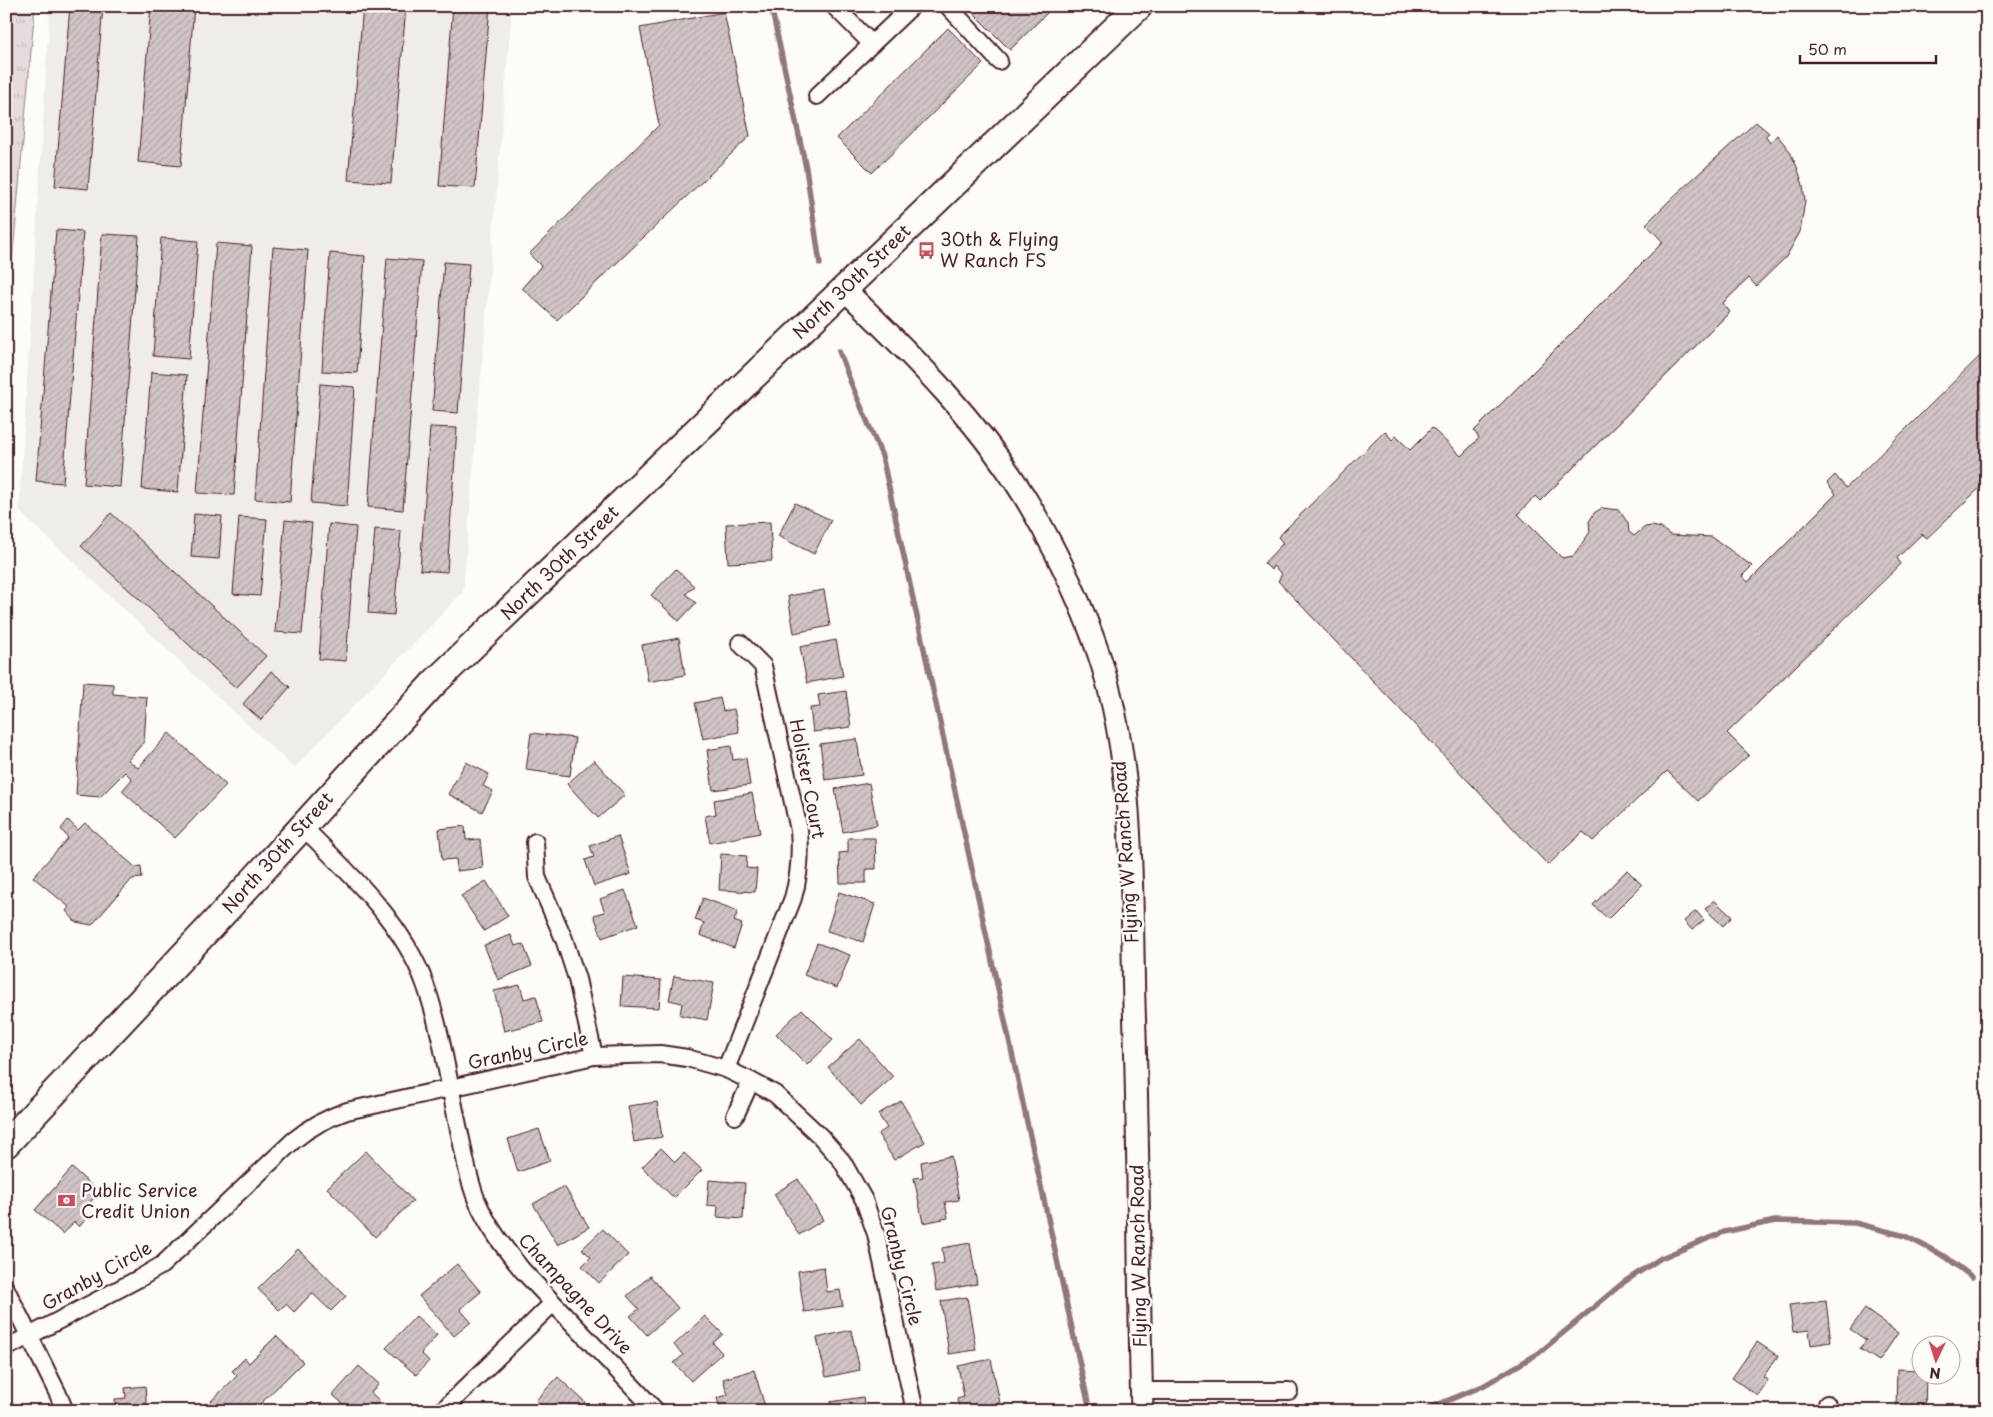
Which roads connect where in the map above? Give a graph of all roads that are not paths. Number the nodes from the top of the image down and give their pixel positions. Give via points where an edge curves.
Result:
1 (834, 6) edge
2 (912, 6) edge
3 (948, 6) edge
4 (1139, 6) edge
5 (872, 44) junction
6 (999, 61) dead end
7 (817, 96) dead end
8 (845, 290) junction
9 (740, 644) dead end
10 (303, 827) junction
11 (535, 842) dead end
12 (594, 1056) junction
13 (726, 1069) junction
14 (751, 1081) junction
15 (450, 1089) junction
16 (735, 1116) dead end
17 (6, 1144) edge
18 (6, 1289) edge
19 (553, 1303) junction
20 (30, 1335) junction
21 (6, 1348) edge
22 (1289, 1391) dead end
23 (1141, 1401) edge
24 (64, 1411) edge
25 (442, 1411) edge
26 (656, 1411) edge
27 (915, 1411) edge

1 - 5 street
2 - 5 street
3 - 6 street
4 - 8 main road, North 30th Street
5 - 7 street
8 - 10 main road, North 30th Street via 434,683
8 - 23 street, Flying W Ranch Road via 957,406 994,452 1032,508 1058,557 1099,656 1124,772 1129,836 1137,1080
9 - 13 street, Holister Court via 763,666 801,852 794,898
10 - 15 street, Champagne Drive via 377,904 410,955 424,982 437,1024
10 - 17 main road, North 30th Street
11 - 12 street via 537,877 575,971
12 - 13 street, Granby Circle via 660,1054
12 - 15 street, Granby Circle
13 - 14 street, Granby Circle
14 - 16 street
14 - 27 street, Granby Circle via 775,1094 820,1136 842,1161 864,1200 876,1234
15 - 19 street, Champagne Drive via 478,1203 503,1247
15 - 20 street, Granby Circle via 347,1111 312,1126 162,1265
18 - 20 street
19 - 25 street
19 - 26 street, Champagne Drive
20 - 21 street, Granby Circle
20 - 24 street
22 - 23 street

